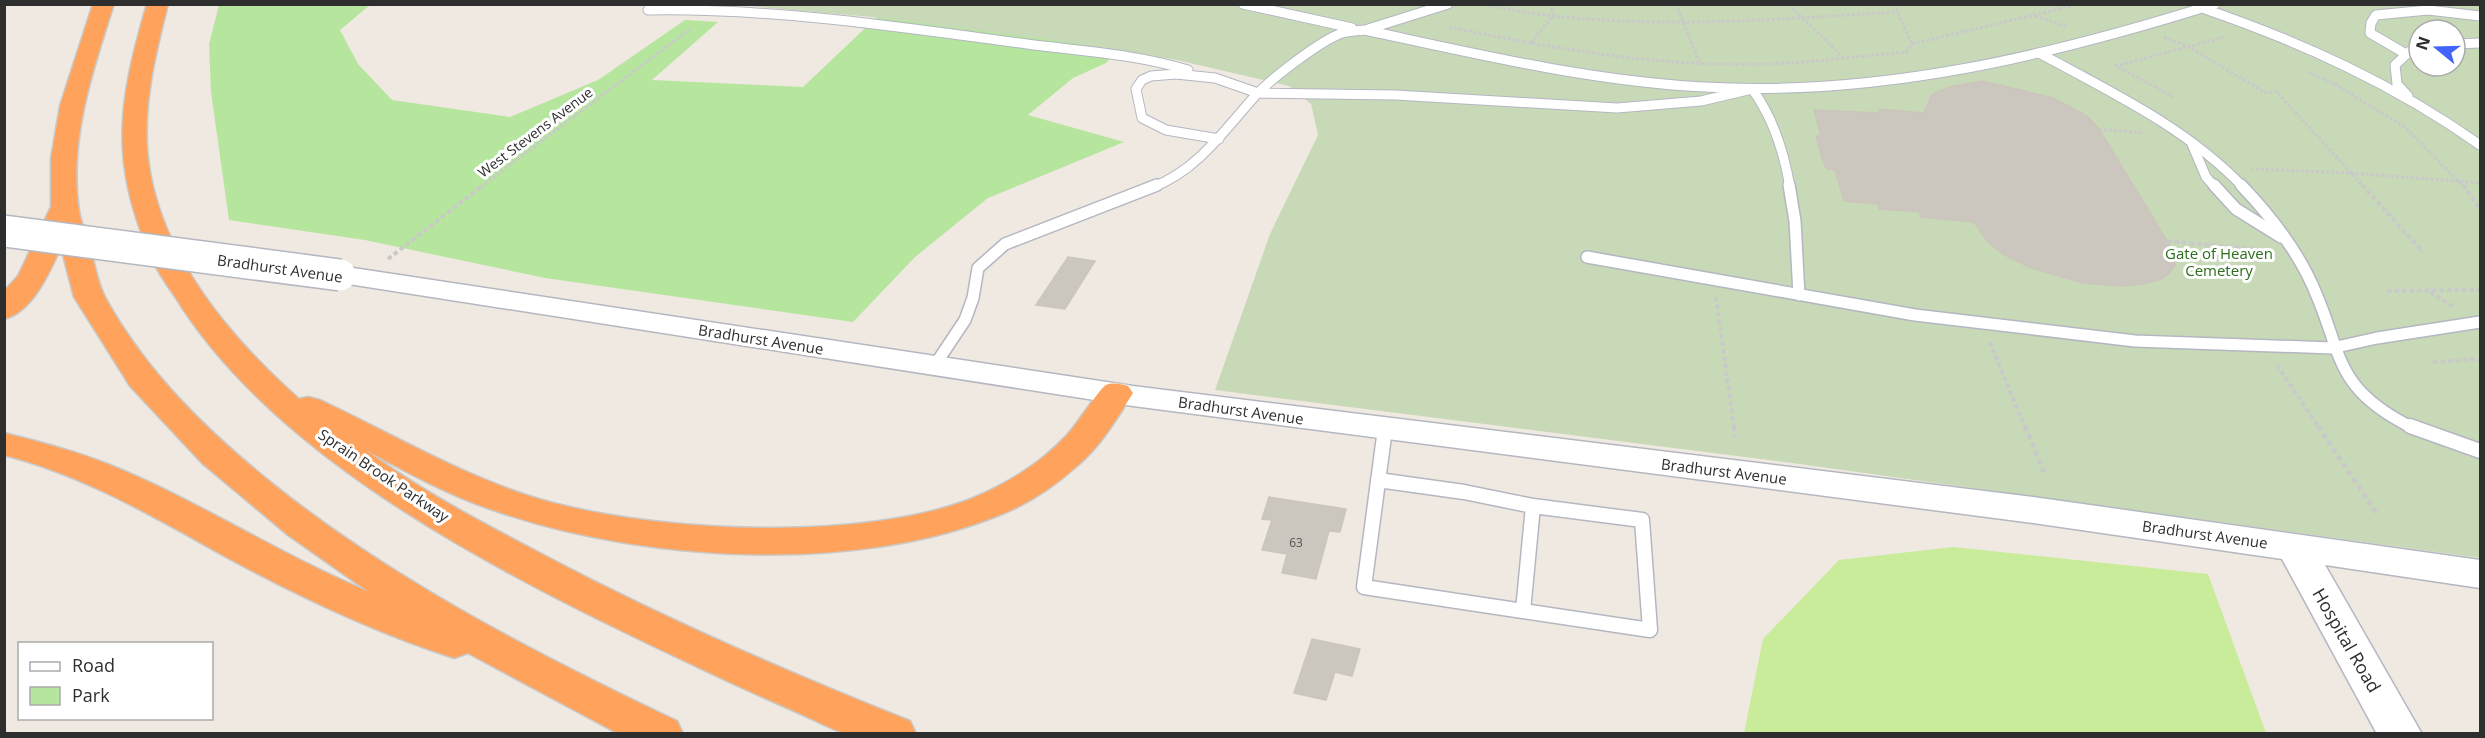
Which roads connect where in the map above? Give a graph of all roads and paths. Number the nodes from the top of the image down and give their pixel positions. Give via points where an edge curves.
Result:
1 (104, 4) edge
2 (158, 4) edge
3 (1243, 4) edge
4 (1448, 4) edge
5 (1483, 4) edge
6 (1551, 4) edge
7 (1676, 4) edge
8 (1788, 4) edge
9 (1894, 4) edge
10 (2080, 4) edge
11 (2192, 4) edge
12 (2216, 4) edge
13 (2409, 4) edge
14 (2204, 8) junction
15 (716, 9) junction
16 (2417, 9) junction
17 (648, 10) dead end
18 (1897, 12) junction
19 (1553, 16) junction
20 (2481, 16) edge
21 (1405, 18) junction
22 (1801, 18) junction
23 (1682, 21) junction
24 (2140, 28) junction
25 (1365, 30) junction
26 (2231, 35) dead end
27 (1530, 44) junction
28 (1912, 44) junction
29 (2189, 47) junction
30 (2041, 54) junction
31 (2406, 54) joint
32 (1844, 58) junction
33 (1700, 64) junction
34 (2302, 69) dead end
35 (1215, 78) junction
36 (2375, 82) junction
37 (2334, 84) junction
38 (1752, 89) junction
39 (1258, 93) junction
40 (2174, 97) dead end
41 (2415, 104) junction
42 (2451, 123) junction
43 (2099, 129) dead end
44 (2481, 137) edge
45 (1219, 139) junction
46 (2187, 140) junction
47 (2481, 146) edge
48 (2222, 167) junction
49 (2350, 173) junction
50 (2460, 181) junction
51 (2481, 183) edge
52 (64, 205) junction
53 (2481, 209) edge
54 (4, 231) edge
55 (2167, 241) dead end
56 (2287, 242) junction
57 (2422, 252) dead end
58 (2296, 253) junction
59 (1587, 256) dead end
60 (351, 277) junction
61 (1713, 278) junction
62 (2481, 290) edge
63 (2387, 291) dead end
64 (1799, 295) junction
65 (4, 310) edge
66 (2481, 322) edge
67 (1983, 325) junction
68 (2265, 347) junction
69 (2332, 348) junction
70 (2481, 359) edge
71 (2433, 362) dead end
72 (935, 365) junction
73 (266, 387) junction
74 (1116, 393) junction
75 (1385, 429) junction
76 (1735, 437) dead end
77 (4, 444) edge
78 (2481, 450) edge
79 (2045, 475) dead end
80 (1378, 480) junction
81 (1533, 506) junction
82 (2378, 514) dead end
83 (2294, 546) junction
84 (2481, 574) edge
85 (1523, 611) junction
86 (529, 669) junction
87 (661, 734) edge
88 (894, 734) edge
89 (2400, 734) edge

1 - 52 highway via 73,99
2 - 73 highway, Sprain Brook Parkway via 142,60 134,112 141,194 176,276 214,331
3 - 25 lane
4 - 21 lane
5 - 19 path
6 - 19 path
7 - 23 path
8 - 22 path
9 - 18 path
10 - 28 path
11 - 14 lane
12 - 14 lane
13 - 16 lane
14 - 24 lane
14 - 36 lane via 2312,50
15 - 17 lane
15 - 35 lane via 940,30 1164,63
15 - 60 path, West Stevens Avenue
16 - 20 lane
16 - 31 lane via 2376,15 2371,23 2370,33
18 - 22 path
18 - 28 path
19 - 23 path
19 - 27 path
21 - 25 lane
21 - 27 path
22 - 23 path
22 - 32 path
23 - 33 path
24 - 29 path
24 - 30 lane
25 - 38 lane via 1551,70 1643,82
25 - 39 lane via 1342,33 1297,60
26 - 29 path
27 - 33 path
28 - 32 path via 1906,52
29 - 40 path via 2116,66
29 - 49 path via 2266,93 2277,91
30 - 38 lane via 1909,78 1834,87
30 - 46 lane via 2118,95
31 - 41 lane via 2395,65 2395,74 2397,84
32 - 33 path via 1793,64
34 - 37 path
35 - 39 lane
35 - 45 lane via 1151,76 1136,89 1142,118 1166,130
36 - 37 path
36 - 41 lane
37 - 50 path via 2405,128
38 - 39 lane via 1701,101 1617,108 1396,95
38 - 64 lane via 1761,101 1786,165 1795,221
39 - 45 lane
41 - 42 lane
42 - 44 lane
42 - 47 lane
43 - 46 path
45 - 72 lane via 1209,151 1166,182 1005,244 978,268 974,298 964,325
46 - 48 lane
46 - 56 lane via 2206,177 2236,209
48 - 49 path
48 - 56 lane via 2255,200
49 - 50 path
49 - 57 path
50 - 51 path
50 - 53 path
52 - 65 highway via 32,279
52 - 86 highway via 76,261 99,317 135,369 188,431 250,487 337,552
54 - 60 main road, Bradhurst Avenue, bridge
55 - 58 path
56 - 58 lane
58 - 69 lane via 2319,300
59 - 61 lane
60 - 72 main road, Bradhurst Avenue
61 - 64 lane
61 - 76 path
62 - 63 path
64 - 67 lane
66 - 69 lane
67 - 68 lane via 2135,341
67 - 79 path
68 - 69 lane
68 - 82 path
69 - 78 lane via 2358,390 2381,408 2408,425
70 - 71 path
72 - 74 main road, Bradhurst Avenue
73 - 74 highway via 445,477 514,505 658,534 793,541 881,535 923,527 1004,498 1066,458
73 - 88 highway, Sprain Brook Parkway via 338,447 394,486 524,562 691,646
74 - 75 main road, Bradhurst Avenue
75 - 80 lane
75 - 83 main road, Bradhurst Avenue
77 - 86 highway via 102,474 326,591
80 - 81 lane
80 - 85 lane via 1364,587
81 - 85 lane
81 - 85 lane via 1642,520 1650,630
83 - 84 main road, Bradhurst Avenue
83 - 89 main road, Hospital Road
86 - 87 highway

